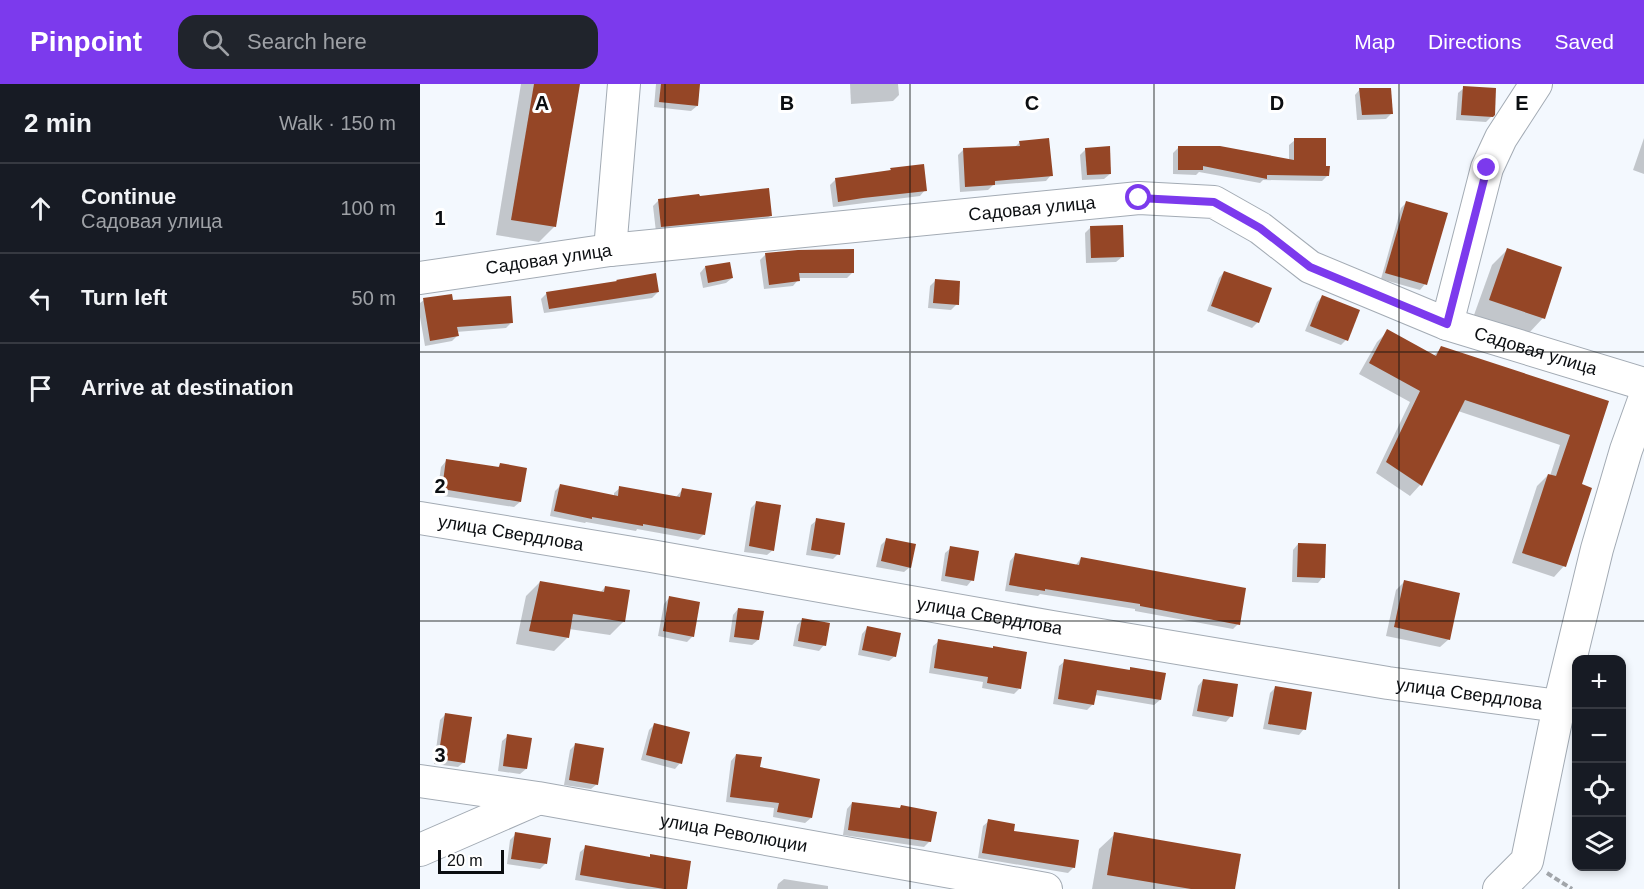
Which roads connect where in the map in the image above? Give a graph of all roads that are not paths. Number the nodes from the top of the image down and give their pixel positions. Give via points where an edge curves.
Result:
1 (624, 84) edge
2 (1536, 84) edge
3 (610, 250) junction
4 (420, 278) edge
5 (1447, 324) junction
6 (1644, 384) edge
7 (1644, 400) edge
8 (420, 518) edge
9 (1559, 706) junction
10 (420, 781) edge
11 (538, 798) junction
12 (420, 850) edge
13 (1046, 889) edge
14 (1499, 889) edge

1 - 3 street
2 - 5 street via 1501,138 1487,168
3 - 4 street, Садовая улица
3 - 5 street, Садовая улица via 1139,198 1214,202 1260,228 1310,267
5 - 6 street, Садовая улица
7 - 9 street via 1597,549
8 - 9 street, улица Свердлова via 1388,683
9 - 14 street via 1527,861
10 - 11 street, улица Революции
11 - 12 street
11 - 13 street, улица Революции

